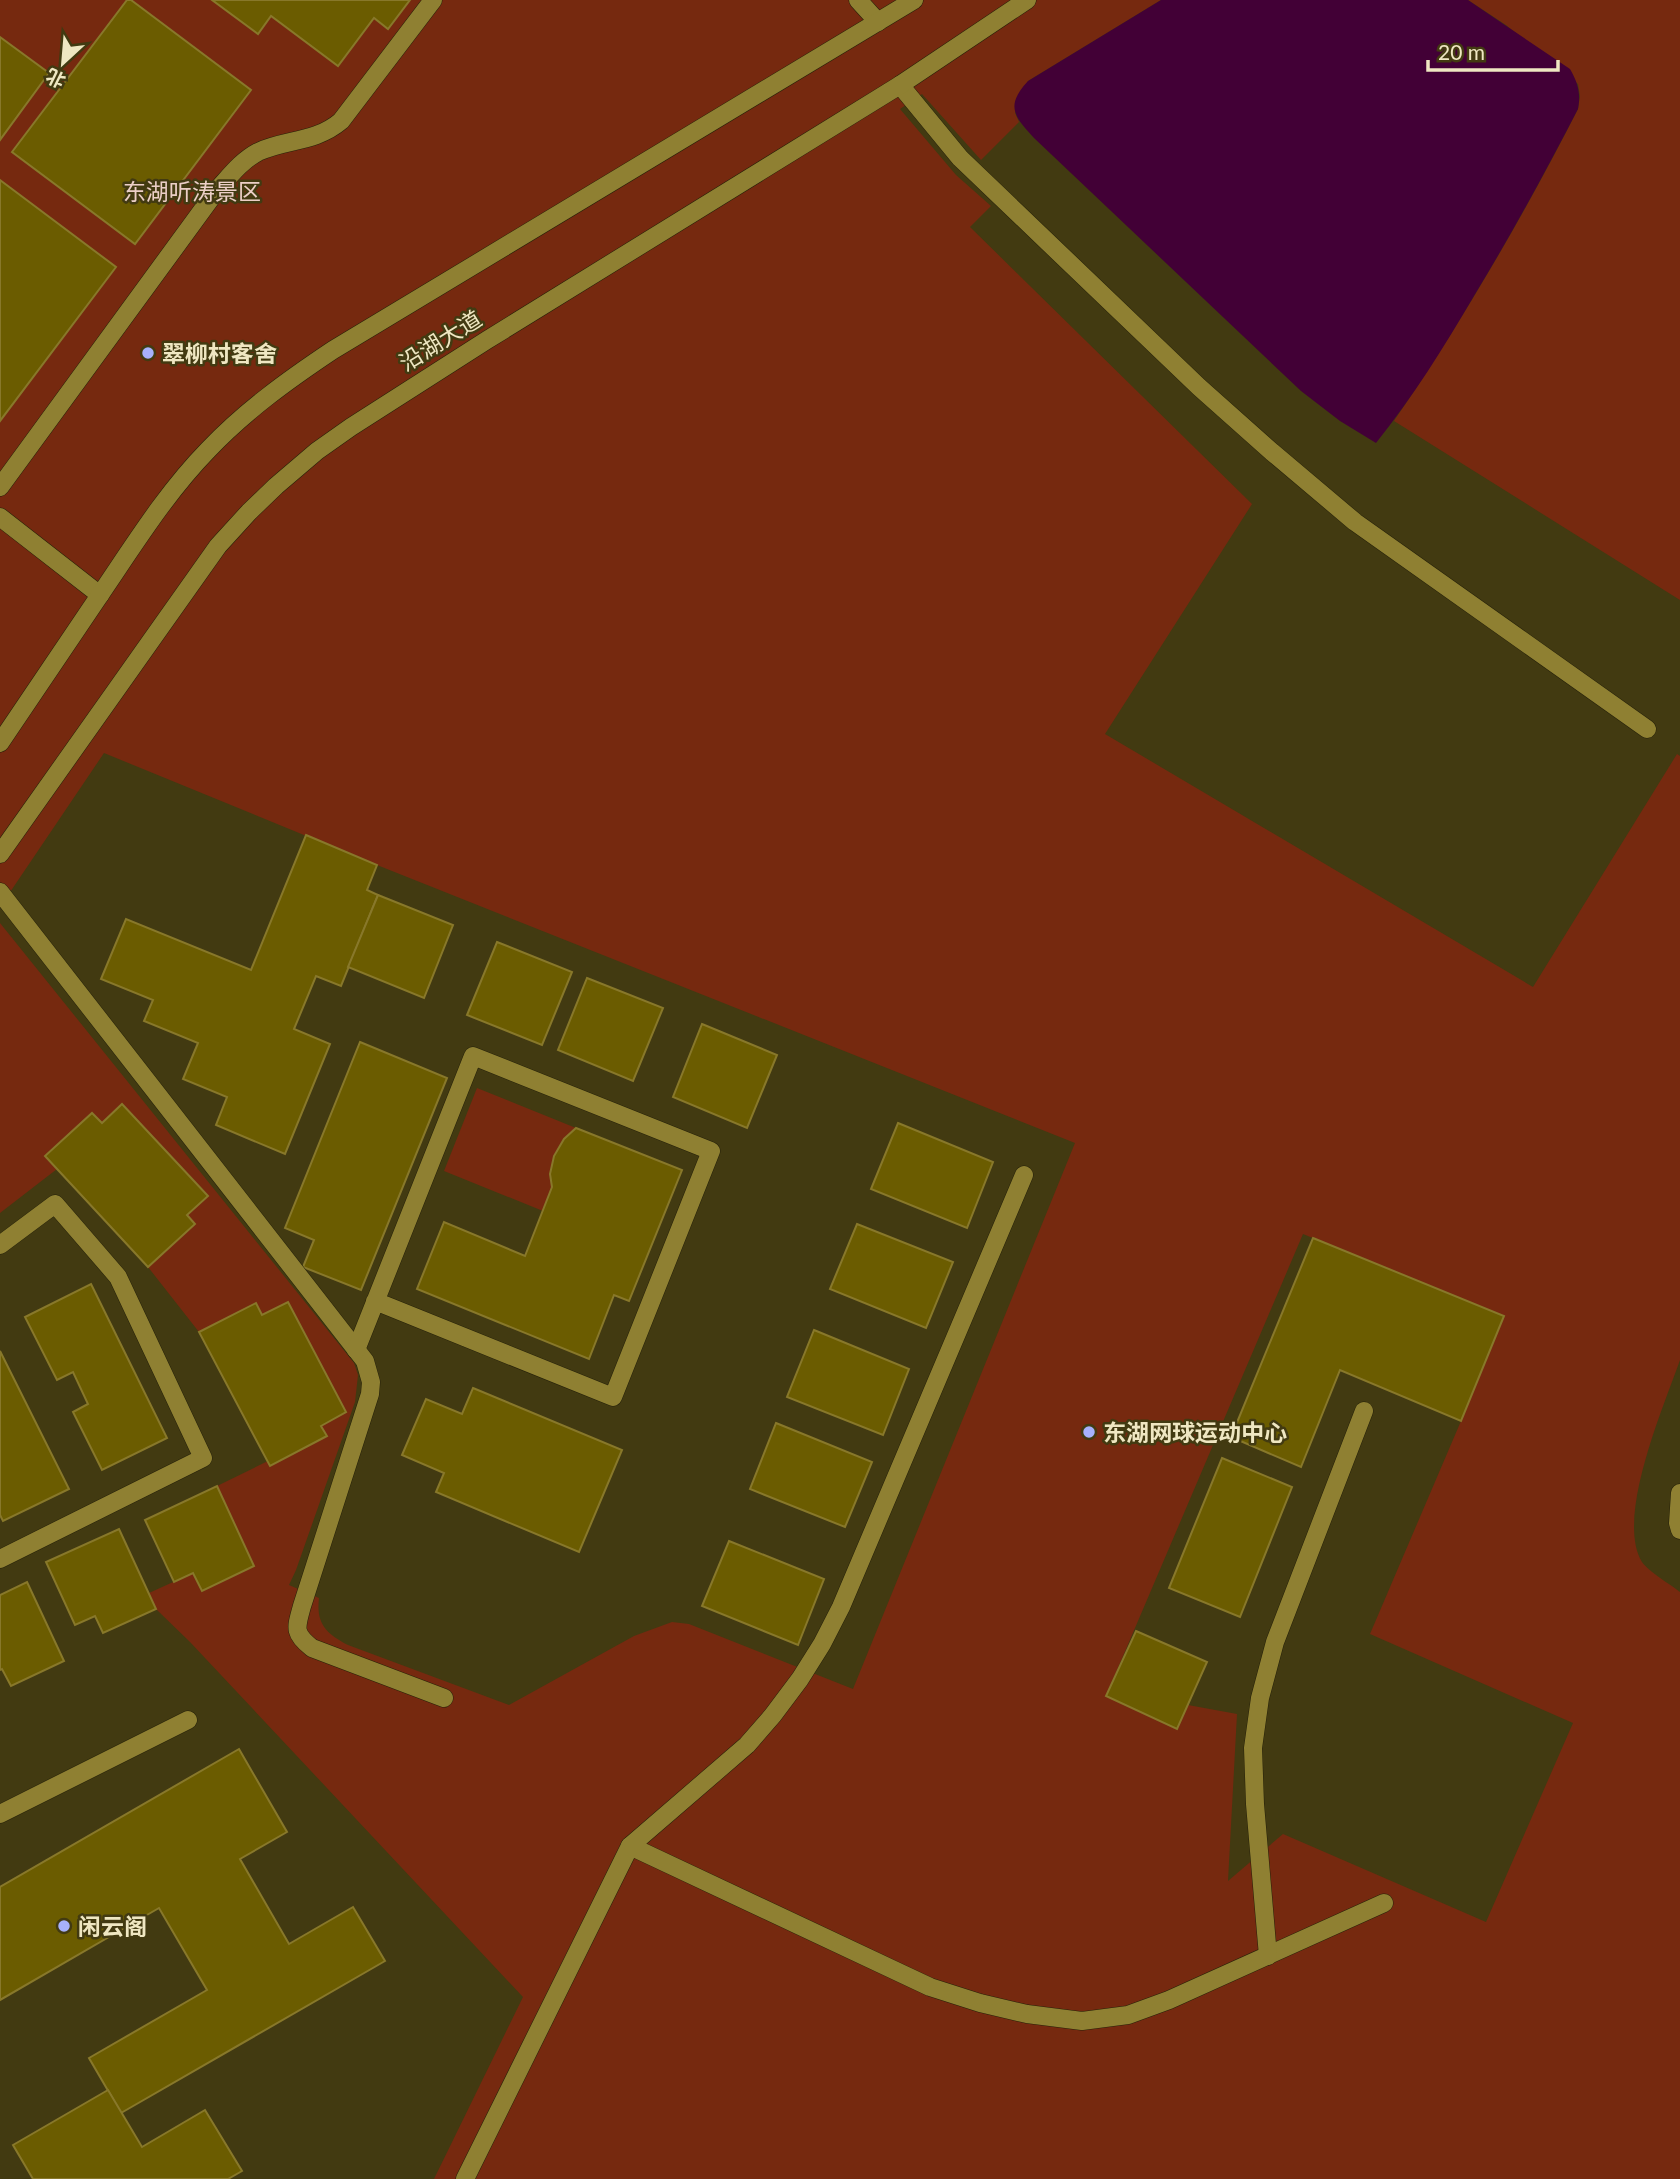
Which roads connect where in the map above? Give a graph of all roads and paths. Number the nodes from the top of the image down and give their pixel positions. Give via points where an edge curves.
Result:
1 (433, 0) edge
2 (858, 0) edge
3 (914, 0) edge
4 (1027, 0) edge
5 (878, 22) junction
6 (900, 85) junction
7 (0, 487) edge
8 (0, 517) edge
9 (100, 595) junction
10 (1647, 729) dead end
11 (0, 743) edge
12 (0, 854) edge
13 (0, 892) edge
14 (1024, 1175) dead end
15 (0, 1245) edge
16 (375, 1301) junction
17 (356, 1350) junction
18 (1364, 1411) dead end
19 (1680, 1493) edge
20 (1680, 1530) edge
21 (0, 1559) edge
22 (444, 1698) dead end
23 (188, 1720) dead end
24 (0, 1814) edge
25 (630, 1846) junction
26 (1384, 1903) dead end
27 (1268, 1956) junction
28 (465, 2179) edge

1 - 7 street via 330,130 260,151 226,179
2 - 5 street
3 - 5 street
4 - 6 street, 沿湖大道
5 - 9 street via 289,379 186,474
6 - 10 street via 960,158 1272,452 1355,522
6 - 12 street, 沿湖大道 via 487,340 317,451 248,512 218,546
8 - 9 street
9 - 11 street
13 - 17 street
14 - 25 street via 822,1644 747,1745
15 - 21 street via 55,1203 118,1277 203,1458
16 - 16 street via 613,1396 711,1151 474,1056
16 - 17 street
17 - 22 street via 369,1372 370,1394 302,1606 298,1636 312,1648
18 - 27 street via 1275,1642 1260,1698 1253,1748
19 - 20 street
23 - 24 street
25 - 27 street via 930,1987 1027,2014 1082,2021 1128,2015
25 - 28 street
26 - 27 street

